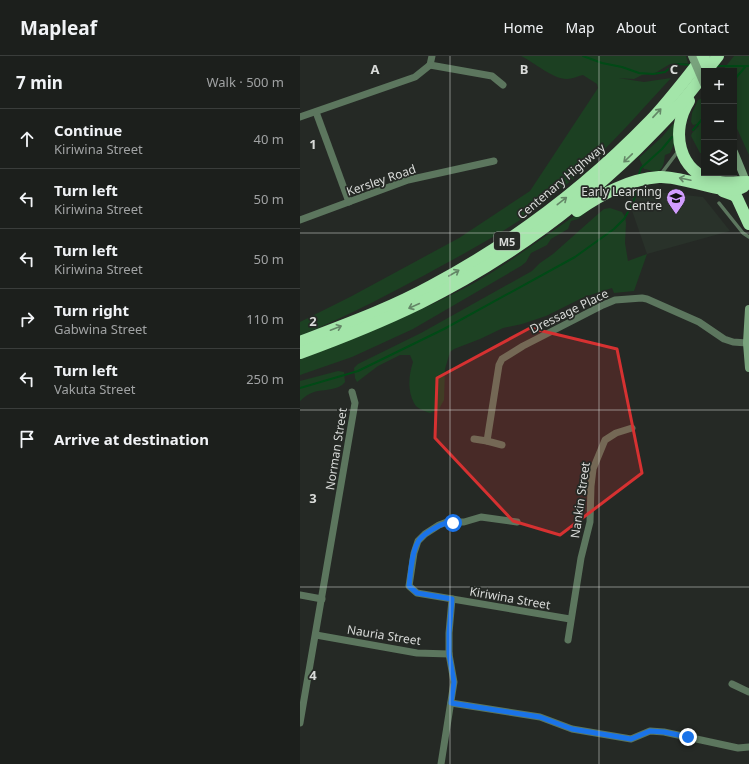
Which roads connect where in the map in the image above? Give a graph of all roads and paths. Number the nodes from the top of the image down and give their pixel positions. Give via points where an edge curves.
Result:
1 (432, 56) edge
2 (704, 56) edge
3 (717, 56) edge
4 (430, 65) junction
5 (699, 67) edge
6 (503, 85) dead end
7 (699, 86) edge
8 (316, 112) junction
9 (300, 117) edge
10 (680, 147) junction
11 (737, 159) edge
12 (494, 161) dead end
13 (659, 177) junction
14 (748, 185) edge
15 (715, 187) junction
16 (349, 202) junction
17 (719, 203) dead end
18 (300, 220) edge
19 (554, 221) junction
20 (749, 224) edge
21 (749, 236) edge
22 (749, 309) edge
23 (300, 342) edge
24 (747, 343) junction
25 (300, 353) edge
26 (749, 368) edge
27 (352, 392) dead end
28 (632, 428) dead end
29 (474, 439) dead end
30 (487, 441) junction
31 (502, 445) dead end
32 (517, 522) dead end
33 (300, 595) edge
34 (322, 599) junction
35 (452, 599) junction
36 (570, 619) junction
37 (316, 635) junction
38 (568, 640) dead end
39 (449, 654) junction
40 (732, 684) dead end
41 (749, 692) edge
42 (451, 703) junction
43 (300, 723) edge
44 (749, 747) edge
45 (441, 764) edge

1 - 4 street
2 - 5 highway, Centenary Highway / M5
3 - 5 highway, Centenary Highway / M5
4 - 6 street via 492,76
4 - 8 street via 415,77
5 - 7 highway, Centenary Highway / M5
5 - 7 main road, bridge
23 -> 5 highway, Centenary Highway / M5 via 360,319 425,289 522,231 578,188 629,142
7 - 10 highway via 680,120
7 -> 19 highway, Centenary Highway / M5 via 623,163
8 - 9 street
8 - 16 street
10 - 13 lane
10 - 14 highway via 687,162 704,177
11 - 14 main road
12 - 16 street, Kersley Road via 408,180
15 -> 13 highway via 688,180
13 - 19 highway via 628,183 570,216
14 - 15 highway via 740,189
15 - 20 highway via 736,196
16 - 18 street, Kersley Road
17 - 21 lane via 743,233
19 -> 25 highway, Centenary Highway / M5 via 483,269 426,300 355,333
22 - 24 main road
24 - 26 main road
24 - 30 street, Dressage Place via 724,339 699,322 647,299 612,301 522,346 502,359
27 - 34 street, Norman Street via 355,403
28 - 36 street, Nankin Street via 605,440 593,469 590,522
29 - 30 street
30 - 31 street
32 - 35 street, Kiriwina Street via 484,517 464,522 447,522 425,534 418,541 409,586 417,593
33 - 34 street
34 - 37 street, Norman Street
35 - 36 street, Kiriwina Street
35 - 39 street
36 - 38 street, Nankin Street
37 - 39 street, Nauria Street via 416,653
37 - 43 street, Norman Street
39 - 42 street via 454,682
40 - 41 street
42 - 44 street via 540,717 572,729 631,739 650,731 657,731 738,748
42 - 45 street

